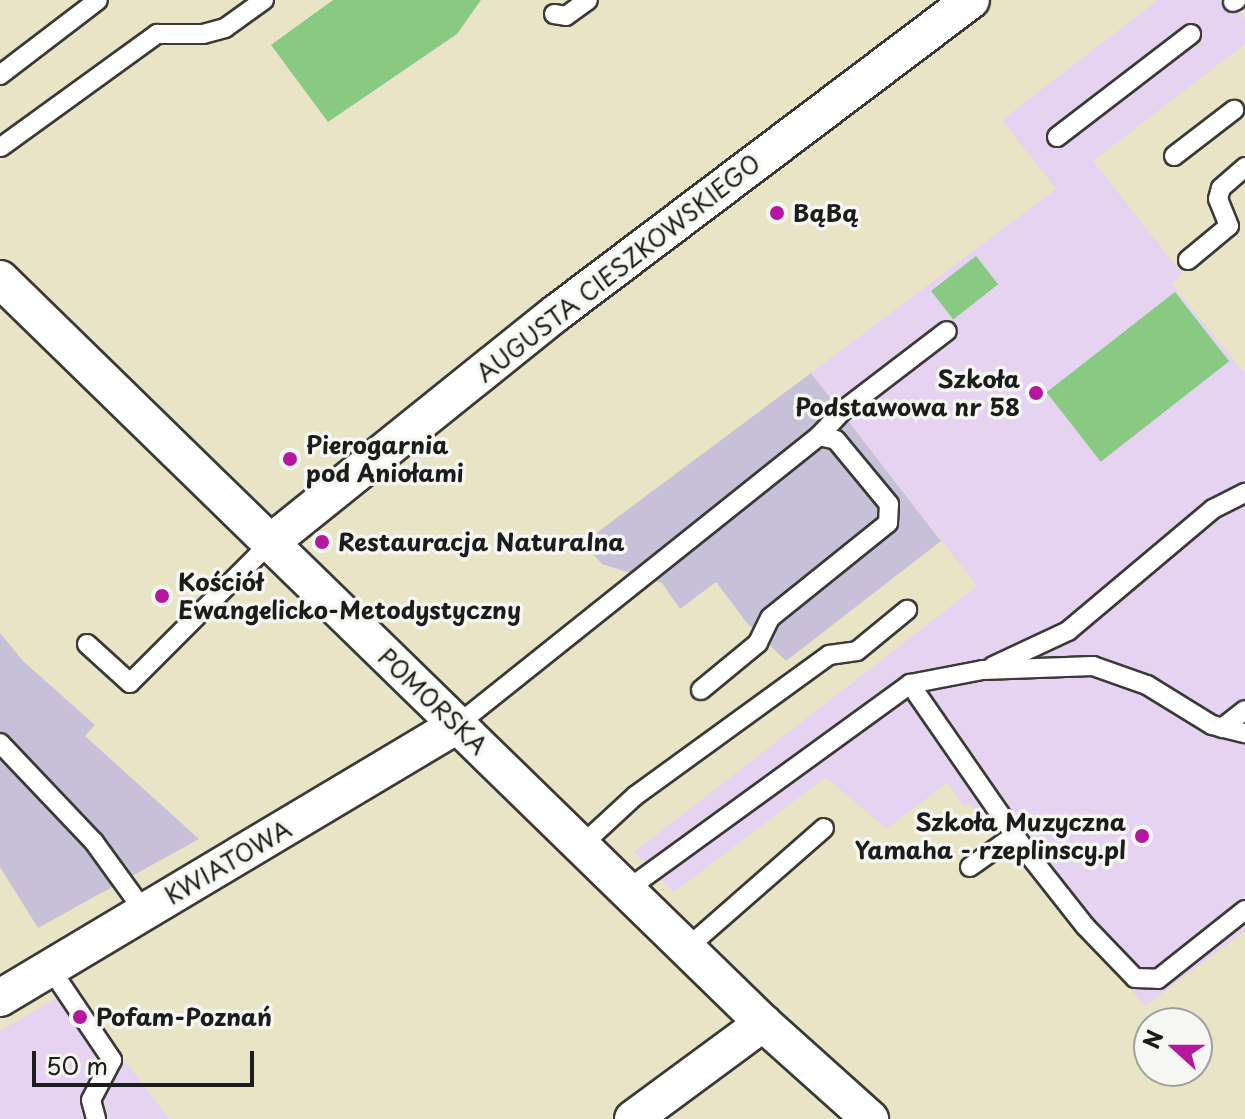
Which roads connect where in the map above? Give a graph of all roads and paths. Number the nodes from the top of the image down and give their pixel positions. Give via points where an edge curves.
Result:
1 (98, 0) edge
2 (264, 0) edge
3 (588, 0) edge
4 (971, 0) edge
5 (554, 14) dead end
6 (1191, 34) dead end
7 (0, 75) edge
8 (1234, 110) dead end
9 (1057, 137) dead end
10 (1, 147) edge
11 (1174, 156) dead end
12 (1245, 167) edge
13 (1188, 260) dead end
14 (0, 279) edge
15 (947, 331) dead end
16 (819, 436) junction
17 (1245, 493) edge
18 (270, 543) junction
19 (907, 610) dead end
20 (87, 644) dead end
21 (983, 670) junction
22 (910, 684) junction
23 (701, 690) dead end
24 (1245, 710) edge
25 (457, 725) junction
26 (1222, 728) junction
27 (1245, 733) edge
28 (0, 743) edge
29 (824, 828) dead end
30 (1015, 835) junction
31 (583, 844) junction
32 (970, 867) dead end
33 (628, 889) junction
34 (1245, 910) edge
35 (144, 911) junction
36 (687, 948) junction
37 (50, 968) junction
38 (0, 998) edge
39 (763, 1023) junction
40 (96, 1119) edge
41 (633, 1119) edge
42 (870, 1119) edge

1 - 7 lane
2 - 10 lane via 225,28 203,34 157,34
3 - 5 lane via 566,16
4 - 18 street, AUGUSTA CIESZKOWSKIEGO via 555,314
6 - 9 lane
8 - 11 lane
12 - 13 lane via 1221,188 1218,199 1229,226
14 - 18 street, POMORSKA
15 - 16 lane via 841,412
16 - 23 lane via 836,440 889,504 888,523 770,618 758,643
16 - 25 lane
17 - 21 lane via 1213,509 1068,631
18 - 20 lane via 130,683
18 - 25 street, POMORSKA
19 - 31 lane via 857,651 829,655 635,796
21 - 22 lane
21 - 26 lane via 1093,666 1147,685
22 - 30 lane
22 - 33 lane
24 - 26 lane
25 - 31 street, POMORSKA
25 - 35 street, KWIATOWA
26 - 27 lane
28 - 35 lane via 94,842
29 - 36 lane
30 - 32 lane
30 - 34 lane via 1085,926 1135,978 1158,979
31 - 33 street, POMORSKA
33 - 36 street, POMORSKA
35 - 37 street, KWIATOWA
36 - 39 street, POMORSKA
37 - 38 street, KWIATOWA
37 - 40 lane via 112,1060 91,1100
39 - 41 street
39 - 42 street, POMORSKA

